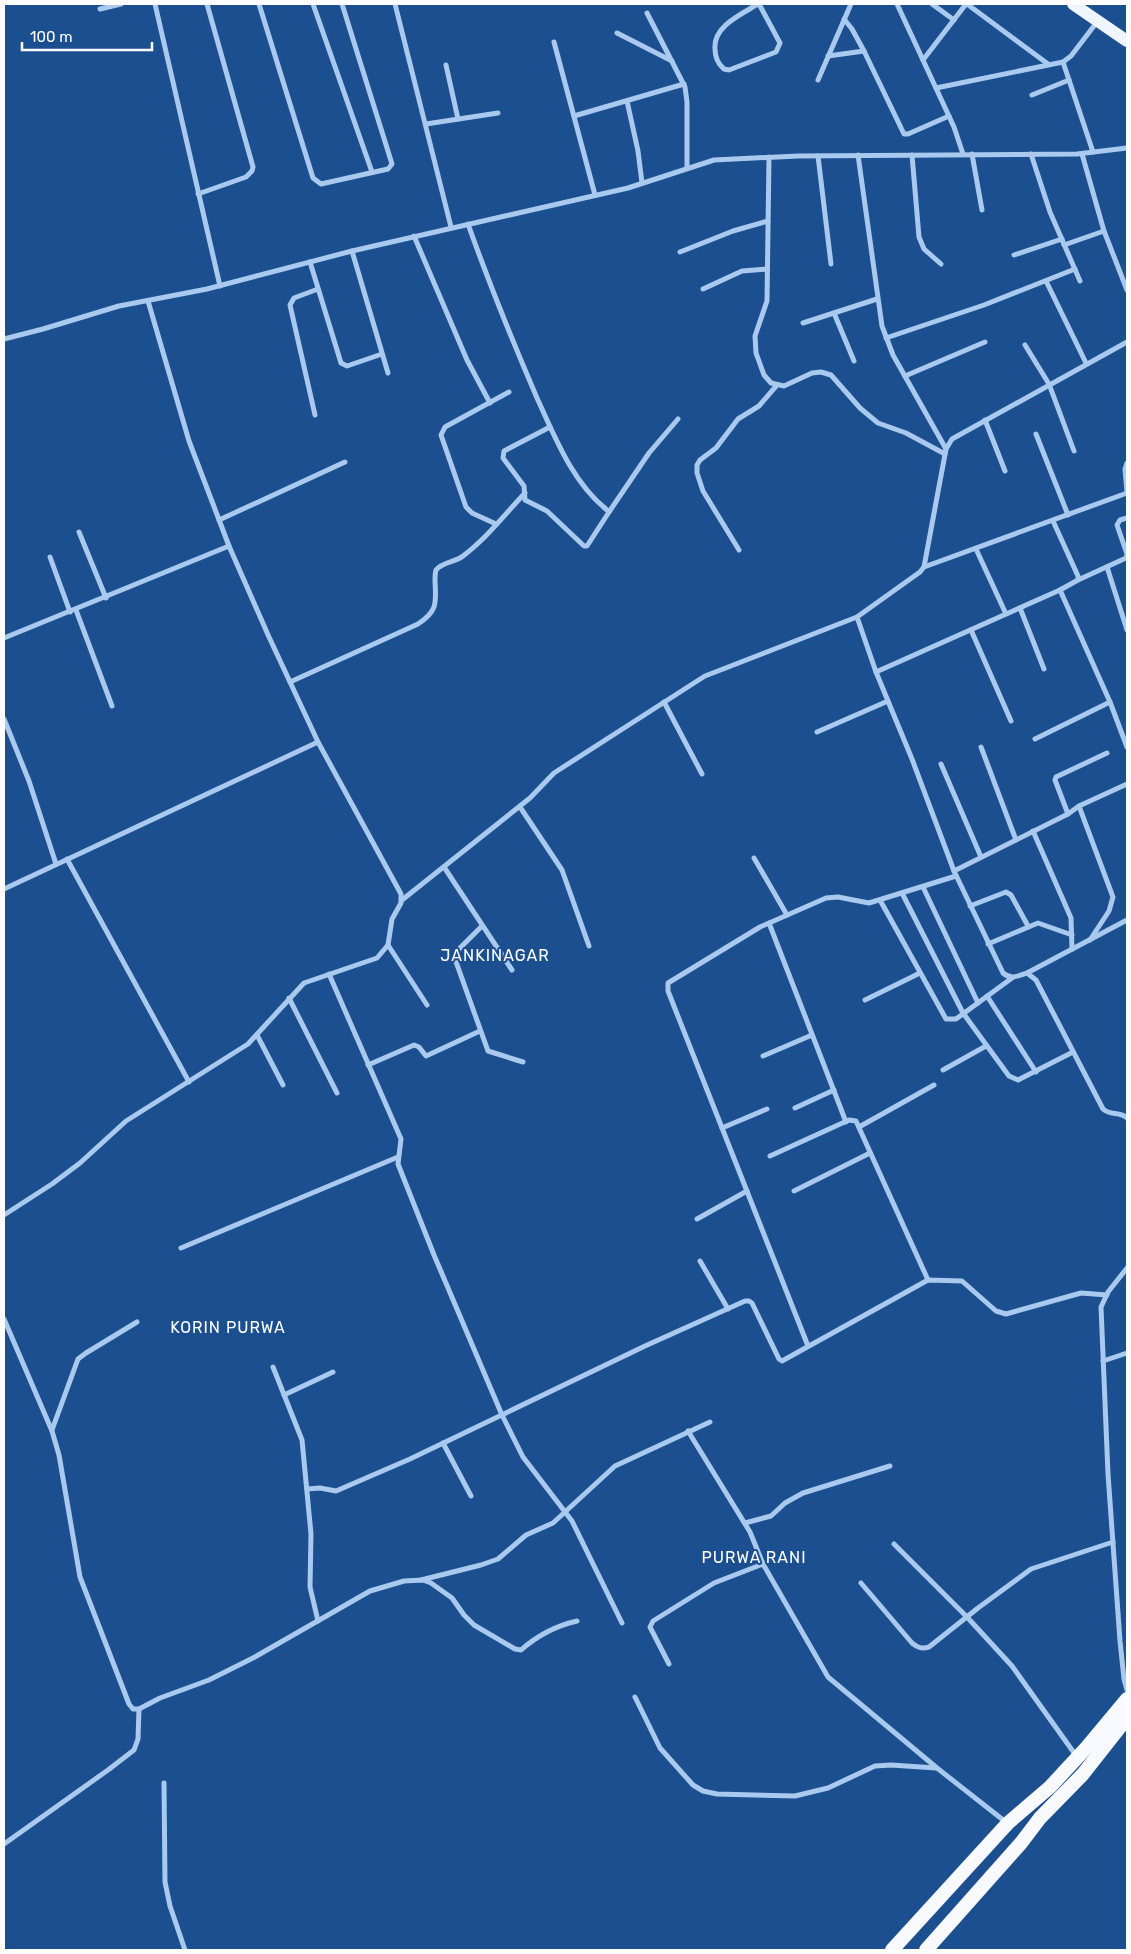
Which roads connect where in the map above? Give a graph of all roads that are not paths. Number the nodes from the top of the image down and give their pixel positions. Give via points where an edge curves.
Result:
1 (120, 4) edge
2 (155, 4) edge
3 (207, 4) edge
4 (259, 4) edge
5 (313, 4) edge
6 (342, 4) edge
7 (395, 4) edge
8 (759, 4) edge
9 (851, 4) edge
10 (897, 4) edge
11 (932, 4) edge
12 (967, 4) edge
13 (1074, 4) edge
14 (100, 9) dead end
15 (647, 13) dead end
16 (844, 19) junction
17 (954, 20) junction
18 (1097, 21) junction
19 (617, 33) dead end
20 (1127, 41) edge
21 (554, 42) dead end
22 (864, 52) junction
23 (828, 56) junction
24 (923, 60) junction
25 (673, 61) junction
26 (1063, 62) junction
27 (446, 64) dead end
28 (1048, 64) junction
29 (818, 80) dead end
30 (1069, 80) junction
31 (684, 84) junction
32 (936, 88) junction
33 (1032, 95) dead end
34 (627, 101) junction
35 (498, 112) dead end
36 (574, 116) junction
37 (949, 116) junction
38 (458, 119) junction
39 (426, 124) junction
40 (1127, 148) edge
41 (1093, 152) junction
42 (963, 154) junction
43 (972, 154) junction
44 (1031, 154) junction
45 (1082, 154) junction
46 (858, 155) junction
47 (912, 155) junction
48 (818, 156) junction
49 (769, 157) junction
50 (688, 168) junction
51 (372, 172) junction
52 (642, 183) junction
53 (198, 194) junction
54 (595, 195) junction
55 (982, 210) dead end
56 (768, 221) junction
57 (468, 224) junction
58 (451, 228) junction
59 (1104, 231) junction
60 (414, 236) junction
61 (1063, 242) junction
62 (352, 251) junction
63 (680, 252) dead end
64 (1014, 255) dead end
65 (310, 262) junction
66 (831, 264) dead end
67 (941, 264) dead end
68 (767, 269) junction
69 (1075, 270) junction
70 (1046, 280) junction
71 (1080, 281) dead end
72 (220, 286) junction
73 (318, 290) junction
74 (703, 290) dead end
75 (1127, 290) edge
76 (877, 299) junction
77 (148, 301) junction
78 (834, 313) junction
79 (803, 323) dead end
80 (4, 338) edge
81 (886, 338) junction
82 (985, 342) dead end
83 (1127, 342) edge
84 (1025, 345) dead end
85 (382, 354) junction
86 (854, 361) dead end
87 (1086, 364) junction
88 (388, 373) dead end
89 (905, 376) junction
90 (1049, 384) junction
91 (777, 385) junction
92 (509, 392) dead end
93 (490, 403) junction
94 (315, 415) dead end
95 (678, 419) dead end
96 (985, 420) junction
97 (550, 427) junction
98 (1036, 434) dead end
99 (945, 451) junction
100 (1074, 451) dead end
101 (345, 462) dead end
102 (1127, 464) edge
103 (1006, 471) dead end
104 (525, 493) junction
105 (1127, 493) edge
106 (609, 512) junction
107 (1068, 515) junction
108 (1127, 518) edge
109 (219, 520) junction
110 (1053, 521) junction
111 (496, 524) junction
112 (79, 532) dead end
113 (229, 546) junction
114 (976, 549) junction
115 (739, 550) dead end
116 (50, 557) dead end
117 (924, 567) junction
118 (1107, 567) junction
119 (1078, 580) junction
120 (1060, 590) junction
121 (106, 598) junction
122 (1020, 608) junction
123 (76, 610) junction
124 (70, 612) junction
125 (1006, 614) junction
126 (857, 617) junction
127 (971, 630) junction
128 (1127, 630) edge
129 (4, 638) edge
130 (1044, 669) dead end
131 (876, 672) junction
132 (290, 682) junction
133 (888, 701) junction
134 (664, 702) junction
135 (1110, 702) junction
136 (112, 706) dead end
137 (4, 719) edge
138 (1011, 721) dead end
139 (817, 732) dead end
140 (1036, 739) dead end
141 (318, 742) junction
142 (980, 747) dead end
143 (1127, 747) edge
144 (1107, 753) dead end
145 (941, 764) dead end
146 (702, 774) dead end
147 (1127, 784) edge
148 (1079, 806) junction
149 (520, 807) junction
150 (1068, 814) junction
151 (1033, 831) junction
152 (1016, 840) junction
153 (982, 857) junction
154 (754, 858) dead end
155 (66, 859) junction
156 (56, 864) junction
157 (444, 867) junction
158 (955, 873) junction
159 (923, 887) junction
160 (4, 889) edge
161 (902, 893) junction
162 (402, 900) junction
163 (880, 900) junction
164 (970, 906) junction
165 (787, 915) junction
166 (1127, 920) edge
167 (769, 923) junction
168 (482, 926) junction
169 (1028, 926) junction
170 (1072, 935) junction
171 (1090, 940) junction
172 (988, 944) junction
173 (388, 945) junction
174 (589, 946) dead end
175 (1072, 949) junction
176 (512, 970) dead end
177 (920, 973) junction
178 (1027, 973) junction
179 (328, 974) junction
180 (1012, 978) junction
181 (987, 996) junction
182 (289, 998) junction
183 (865, 1000) dead end
184 (978, 1002) junction
185 (427, 1005) dead end
186 (963, 1013) junction
187 (480, 1031) junction
188 (257, 1035) junction
189 (812, 1035) junction
190 (986, 1046) junction
191 (1073, 1052) junction
192 (763, 1056) dead end
193 (523, 1062) dead end
194 (368, 1065) junction
195 (943, 1070) dead end
196 (1036, 1072) junction
197 (189, 1082) junction
198 (283, 1085) dead end
199 (934, 1085) dead end
200 (834, 1090) junction
201 (337, 1093) dead end
202 (795, 1108) dead end
203 (767, 1109) dead end
204 (1127, 1118) edge
205 (846, 1122) junction
206 (859, 1127) junction
207 (722, 1128) junction
208 (870, 1153) junction
209 (770, 1156) dead end
210 (398, 1157) junction
211 (747, 1191) junction
212 (794, 1191) dead end
213 (4, 1215) edge
214 (697, 1219) dead end
215 (181, 1248) dead end
216 (700, 1261) dead end
217 (1127, 1268) edge
218 (928, 1280) junction
219 (1107, 1294) junction
220 (728, 1309) junction
221 (4, 1319) edge
222 (136, 1322) dead end
223 (808, 1346) junction
224 (1127, 1353) edge
225 (1103, 1361) junction
226 (273, 1367) dead end
227 (333, 1372) dead end
228 (284, 1395) junction
229 (502, 1415) junction
230 (710, 1422) dead end
231 (52, 1431) junction
232 (688, 1431) junction
233 (443, 1443) junction
234 (890, 1466) dead end
235 (307, 1489) junction
236 (471, 1496) dead end
237 (566, 1511) junction
238 (745, 1523) junction
239 (1113, 1542) junction
240 (894, 1544) dead end
241 (763, 1564) junction
242 (418, 1580) junction
243 (860, 1584) dead end
244 (967, 1617) junction
245 (318, 1621) junction
246 (577, 1621) dead end
247 (622, 1623) dead end
248 (669, 1664) dead end
249 (1127, 1690) edge
250 (635, 1697) dead end
251 (1127, 1699) edge
252 (139, 1712) junction
253 (1127, 1718) edge
254 (1078, 1757) junction
255 (937, 1768) junction
256 (164, 1783) dead end
257 (1008, 1824) junction
258 (4, 1844) edge
259 (185, 1950) edge
260 (892, 1950) edge
261 (926, 1950) edge

1 - 14 street
2 - 53 street
3 - 53 street via 253,167 246,177
4 - 51 street via 313,178 321,184
5 - 51 street
6 - 51 street via 392,164 388,169
7 - 39 street
8 - 8 street via 780,48 729,70 724,69 715,56 716,36 722,28
9 - 16 street
10 - 24 street
11 - 17 street
12 - 17 street
12 - 28 street
13 - 18 main road
15 - 25 street
16 - 22 street
16 - 23 street
17 - 24 street
18 - 20 main road
18 - 26 street via 1072,56
19 - 25 street
21 - 36 street
22 - 23 street
22 - 37 street via 904,134
23 - 29 street
24 - 32 street
25 - 31 street
26 - 28 street
26 - 30 street
27 - 38 street
28 - 32 street
30 - 33 street
30 - 41 street
31 - 34 street
31 - 50 street
32 - 37 street
34 - 36 street
34 - 52 street
35 - 38 street
36 - 54 street
37 - 42 street
38 - 39 street
39 - 58 street
40 - 41 street
41 - 45 street
42 - 43 street
42 - 47 street
43 - 44 street
43 - 55 street
44 - 45 street
44 - 61 street
45 - 59 street
46 - 47 street
46 - 48 street
46 - 76 street
47 - 67 street via 919,237 924,249
48 - 49 street
48 - 66 street
49 - 50 street via 725,158
49 - 56 street
50 - 52 street
52 - 54 street
53 - 72 street
54 - 57 street
56 - 63 street
56 - 68 street
57 - 58 street
57 - 97 street via 497,304
58 - 60 street
59 - 61 street
59 - 75 street
60 - 62 street
60 - 93 street via 467,360
61 - 64 street
61 - 69 street
62 - 65 street
62 - 85 street
65 - 72 street
65 - 73 street
68 - 74 street via 742,271
68 - 91 street via 767,302 757,330 756,353 764,375
69 - 70 street
69 - 71 street
70 - 81 street
70 - 87 street
72 - 77 street
73 - 85 street via 341,363 347,366
73 - 94 street via 294,298 290,305
76 - 78 street
76 - 81 street
77 - 80 street
77 - 109 street via 187,435
78 - 79 street
78 - 86 street
81 - 89 street
82 - 89 street
83 - 87 street
84 - 90 street
85 - 88 street
87 - 90 street
89 - 99 street
90 - 96 street
90 - 100 street
91 - 99 street via 784,386 812,373 831,374 860,408 878,423
91 - 115 street via 759,406 738,419 716,448 697,465 703,491
92 - 93 street
93 - 111 street via 445,428 441,435 466,508
95 - 106 street via 649,453
96 - 99 street via 957,435
96 - 103 street
97 - 104 street via 504,451 503,458 522,483
97 - 106 street via 575,474
98 - 107 street
99 - 117 street
101 - 109 street
102 - 105 street
104 - 106 street via 527,501 547,511 584,546
104 - 111 street
105 - 107 street
107 - 110 street
108 - 118 street via 1117,525 1126,558
109 - 113 street
110 - 114 street
110 - 119 street
111 - 132 street via 463,556 436,570 435,608 426,618
112 - 121 street
113 - 121 street
113 - 132 street
114 - 117 street
114 - 125 street
116 - 124 street
117 - 126 street
118 - 119 street
118 - 128 street
119 - 120 street
120 - 122 street
120 - 135 street
121 - 123 street
122 - 125 street
122 - 130 street
123 - 124 street
123 - 136 street
124 - 129 street
125 - 127 street
126 - 131 street
126 - 134 street via 705,676
127 - 131 street
127 - 138 street
131 - 133 street
132 - 141 street
133 - 139 street
133 - 158 street
134 - 146 street
134 - 149 street via 554,773
135 - 140 street
135 - 143 street
137 - 156 street via 29,781
141 - 155 street
141 - 162 street
142 - 152 street
144 - 150 street via 1056,777
145 - 153 street
147 - 148 street
148 - 150 street
148 - 171 street via 1113,897 1109,911
149 - 157 street
149 - 174 street via 562,870
150 - 151 street
151 - 152 street
151 - 170 street via 1071,918
152 - 153 street
153 - 158 street
154 - 165 street
155 - 156 street
155 - 197 street
156 - 160 street
157 - 162 street
157 - 168 street
158 - 159 street
158 - 164 street
159 - 161 street
159 - 184 street
161 - 163 street
161 - 186 street
162 - 173 street via 392,919
163 - 165 street via 869,903 832,897
163 - 177 street
164 - 169 street via 1006,892 1011,895
164 - 172 street
165 - 167 street
166 - 171 street
167 - 189 street
167 - 207 street via 668,983 668,991
168 - 176 street
168 - 187 street via 457,951 454,959
169 - 170 street via 1042,923
169 - 172 street
170 - 175 street
171 - 175 street
172 - 180 street via 1003,974
173 - 179 street via 377,958
173 - 185 street
175 - 178 street
177 - 183 street
177 - 186 street via 946,1019 956,1019
178 - 180 street
178 - 191 street via 1036,980
179 - 182 street via 304,983
179 - 194 street
180 - 181 street
181 - 184 street
181 - 196 street
182 - 188 street
182 - 201 street
184 - 186 street
186 - 190 street
187 - 193 street via 488,1051
187 - 194 street via 426,1056 414,1045
188 - 197 street
188 - 198 street
189 - 192 street
189 - 200 street
190 - 195 street
190 - 196 street via 1012,1078 1018,1080
191 - 196 street
191 - 204 street via 1106,1113 1122,1114
194 - 210 street via 401,1139
197 - 213 street via 126,1121 80,1163
199 - 206 street
200 - 202 street
200 - 205 street
203 - 207 street
205 - 206 street via 853,1120
205 - 209 street
206 - 208 street
207 - 211 street
208 - 212 street
208 - 218 street
210 - 215 street
210 - 229 street via 434,1255
211 - 214 street
211 - 223 street
216 - 220 street
217 - 219 street
218 - 219 street via 962,1281 1001,1314 1081,1293
218 - 223 street
219 - 225 street via 1101,1307
220 - 223 street via 745,1301 751,1302 782,1361
220 - 229 street
221 - 231 street
222 - 231 street via 78,1359
224 - 225 street
225 - 239 street
226 - 228 street
227 - 228 street
228 - 235 street via 302,1440
229 - 233 street
229 - 237 street via 523,1458
230 - 232 street
231 - 252 street via 59,1454 80,1576 129,1704
232 - 237 street via 615,1466
232 - 238 street
233 - 235 street via 336,1491
233 - 236 street
234 - 238 street via 803,1493 771,1516
235 - 245 street via 311,1534 310,1587
237 - 242 street via 550,1525 526,1534 492,1562
237 - 247 street
238 - 241 street
239 - 244 street via 1031,1570
239 - 249 street
240 - 244 street
241 - 248 street via 714,1583 652,1621 650,1627
241 - 255 street via 828,1677
242 - 245 street via 370,1591
242 - 246 street via 431,1583 452,1598 474,1625 515,1649 521,1650 548,1631
243 - 244 street via 920,1649 929,1647
244 - 254 street via 1012,1666
245 - 252 street via 253,1658 209,1680 160,1698
250 - 255 street via 660,1748 703,1792 795,1796 828,1788 875,1766 891,1764
251 - 254 highway
252 - 258 street via 138,1739 134,1750
253 - 261 highway via 1083,1774 1040,1818
254 - 257 highway
255 - 257 street
256 - 259 street via 165,1882
257 - 260 highway

